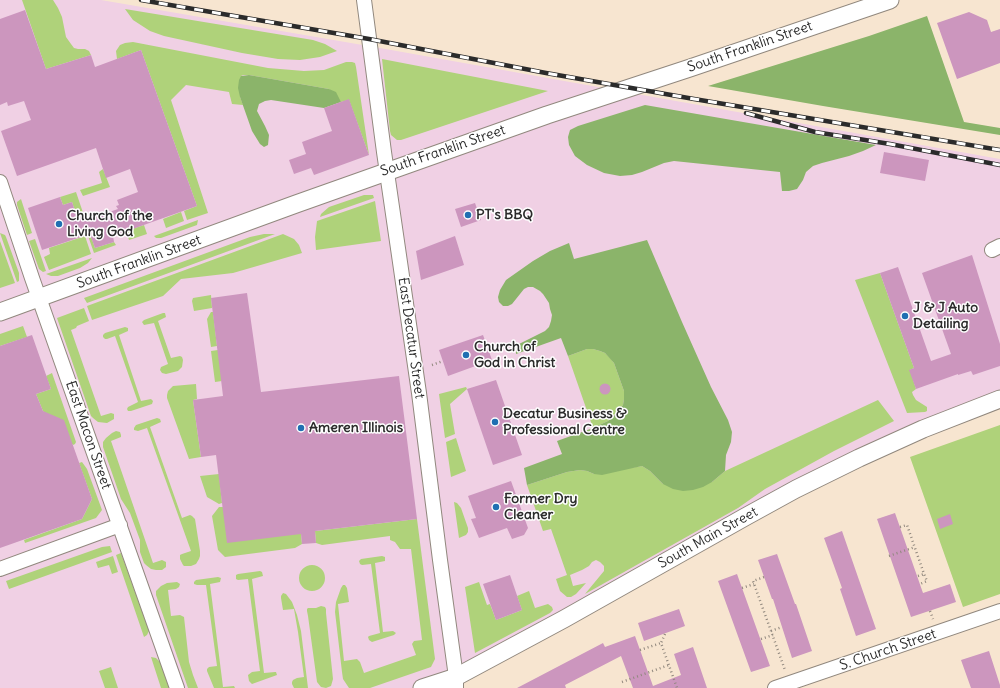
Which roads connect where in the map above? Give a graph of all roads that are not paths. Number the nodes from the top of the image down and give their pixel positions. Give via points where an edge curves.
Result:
1 (364, 0) edge
2 (890, 0) edge
3 (387, 171) junction
4 (0, 182) edge
5 (40, 298) junction
6 (0, 312) edge
7 (1000, 399) edge
8 (120, 525) junction
9 (0, 569) edge
10 (1000, 611) edge
11 (456, 682) edge
12 (177, 688) edge
13 (422, 688) edge
14 (775, 688) edge

1 - 3 street, East Decatur Street
2 - 3 main road, South Franklin Street
3 - 5 main road, South Franklin Street
3 - 11 street, East Decatur Street via 419,393
4 - 5 street, East Macon Street
5 - 6 main road, South Franklin Street
5 - 8 street, East Macon Street
7 - 11 main road, South Main Street via 923,429 796,489
8 - 9 street
8 - 12 street, East Macon Street
10 - 14 street, S. Church Street
11 - 13 main road, South Main Street

